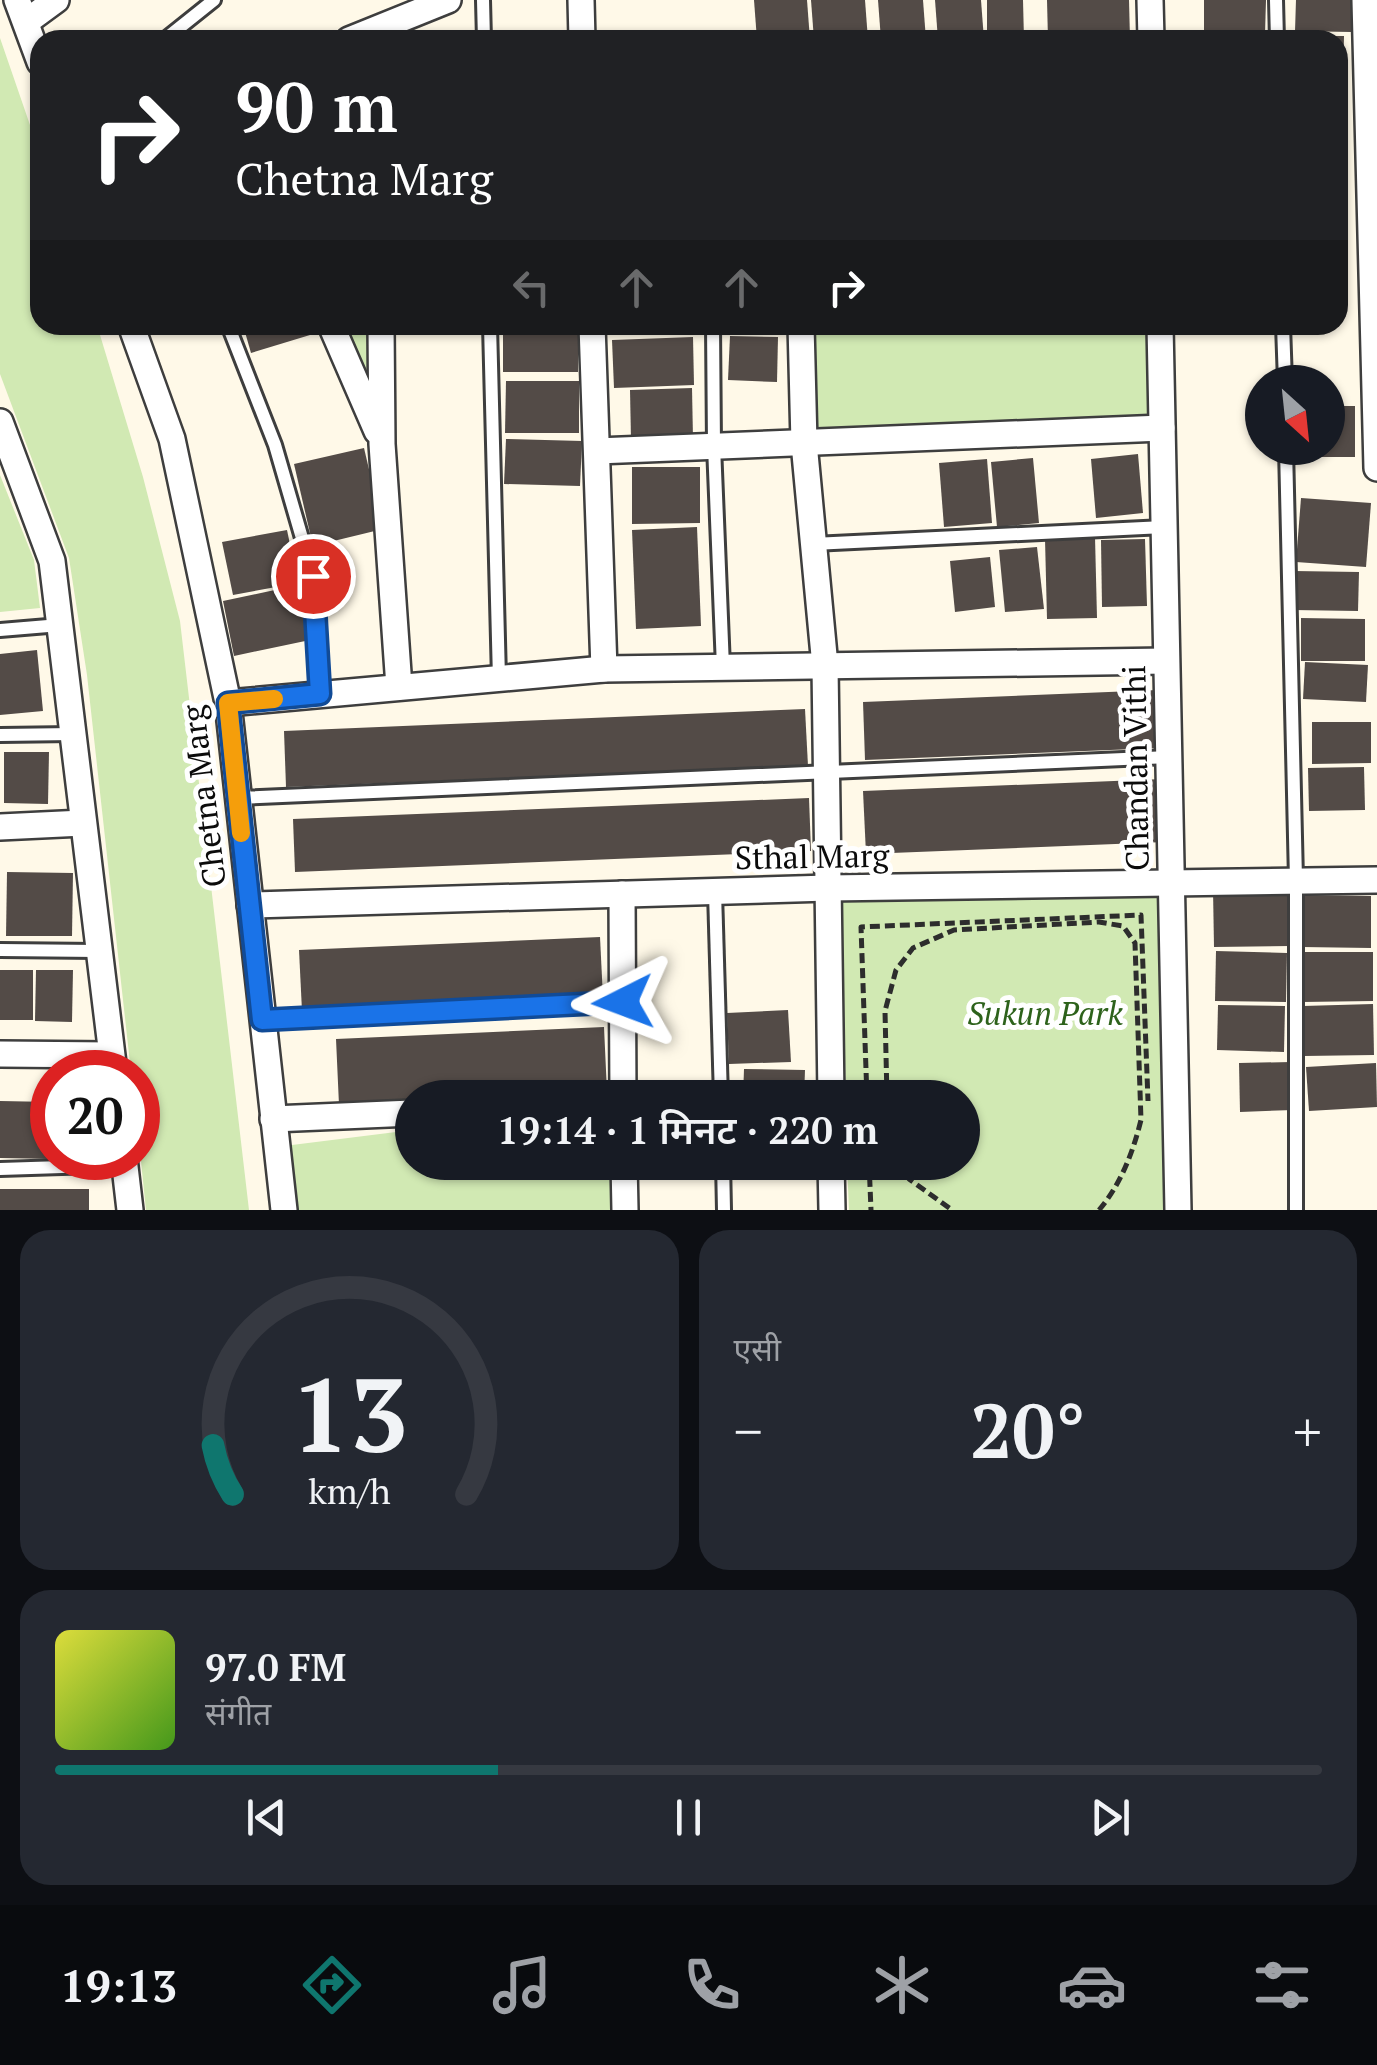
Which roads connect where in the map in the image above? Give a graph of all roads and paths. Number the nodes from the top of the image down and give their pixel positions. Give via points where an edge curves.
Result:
1 (56, 0) edge
2 (214, 0) edge
3 (448, 0) edge
4 (482, 0) edge
5 (581, 0) edge
6 (1150, 0) edge
7 (1276, 0) edge
8 (1365, 0) edge
9 (22, 11) edge
10 (176, 30) edge
11 (384, 30) edge
12 (484, 30) edge
13 (582, 30) edge
14 (1152, 30) edge
15 (1277, 30) edge
16 (135, 335) edge
17 (232, 335) edge
18 (335, 335) edge
19 (381, 335) edge
20 (490, 335) edge
21 (592, 335) edge
22 (713, 335) edge
23 (801, 335) edge
24 (1160, 335) edge
25 (1284, 335) edge
26 (1285, 365) edge
27 (0, 422) edge
28 (1162, 428) junction
29 (804, 443) junction
30 (382, 444) junction
31 (714, 446) junction
32 (597, 451) junction
33 (1286, 465) edge
34 (1377, 468) edge
35 (1164, 528) junction
36 (813, 544) junction
37 (60, 625) junction
38 (0, 630) edge
39 (1166, 662) junction
40 (825, 666) junction
41 (723, 668) junction
42 (604, 669) junction
43 (499, 678) junction
44 (399, 688) junction
45 (320, 694) junction
46 (228, 703) junction
47 (73, 734) junction
48 (0, 735) edge
49 (1169, 758) junction
50 (824, 773) junction
51 (237, 798) junction
52 (83, 823) junction
53 (0, 827) edge
54 (1296, 880) junction
55 (1377, 880) edge
56 (1172, 881) junction
57 (828, 888) junction
58 (714, 892) junction
59 (622, 894) junction
60 (250, 905) junction
61 (0, 950) edge
62 (98, 951) junction
63 (623, 1002) junction
64 (262, 1020) junction
65 (110, 1050) edge
66 (0, 1054) edge
67 (30, 1057) edge
68 (623, 1080) edge
69 (720, 1080) edge
70 (830, 1080) edge
71 (866, 1080) edge
72 (887, 1080) edge
73 (395, 1114) edge
74 (273, 1119) junction
75 (1149, 1132) dead end
76 (30, 1167) edge
77 (0, 1169) edge
78 (126, 1180) edge
79 (624, 1180) edge
80 (723, 1180) edge
81 (832, 1180) edge
82 (870, 1180) edge
83 (909, 1180) edge
84 (130, 1210) edge
85 (284, 1210) edge
86 (625, 1210) edge
87 (724, 1210) edge
88 (832, 1210) edge
89 (871, 1210) edge
90 (952, 1210) edge
91 (1099, 1210) edge
92 (1178, 1210) edge
93 (1296, 1210) edge

1 - 9 street
2 - 10 lane
3 - 11 street
4 - 12 lane
5 - 13 street
6 - 14 street
7 - 15 lane
8 - 34 street
16 - 46 street, Chetna Marg via 172,439
17 - 45 lane via 275,445 313,576
18 - 30 street
19 - 30 street
20 - 43 lane
21 - 32 street
22 - 31 lane
23 - 29 street
24 - 28 street, Chandan Vithi
25 - 26 lane
27 - 37 street via 52,561
28 - 29 street
28 - 35 street, Chandan Vithi
29 - 31 street
29 - 36 street
30 - 44 street
31 - 32 street
31 - 41 lane
32 - 42 street
33 - 54 lane
35 - 36 lane
35 - 39 street, Chandan Vithi
36 - 40 street
37 - 38 lane
37 - 47 street
39 - 40 street
39 - 49 street, Chandan Vithi
40 - 41 street
40 - 50 street
41 - 42 street
42 - 43 street
43 - 44 street
44 - 45 street
45 - 46 street
46 - 51 street, Chetna Marg
47 - 48 lane
47 - 52 street
49 - 50 lane
49 - 56 street, Chandan Vithi
50 - 51 lane
50 - 57 street
51 - 60 street, Chetna Marg
52 - 53 street
52 - 62 street
54 - 55 street, Sthal Marg
54 - 56 street, Sthal Marg
54 - 93 lane
56 - 57 street, Sthal Marg
56 - 92 street, Chandan Vithi
57 - 58 street, Sthal Marg
57 - 70 street
58 - 59 street, Sthal Marg
58 - 69 lane
59 - 60 street, Sthal Marg
59 - 63 street
60 - 64 street, Chetna Marg
61 - 62 lane
62 - 65 street
63 - 64 lane
63 - 68 street
64 - 74 street, Chetna Marg
66 - 67 street
71 - 75 path via 861,927 1141,916
72 - 91 path via 885,1011 896,970 913,948 954,930 1123,926 1135,942 1141,1120 1134,1148
73 - 74 street
74 - 85 street, Chetna Marg
76 - 77 lane
78 - 84 street
79 - 86 street
80 - 87 lane
81 - 88 street
82 - 89 path
83 - 90 path

